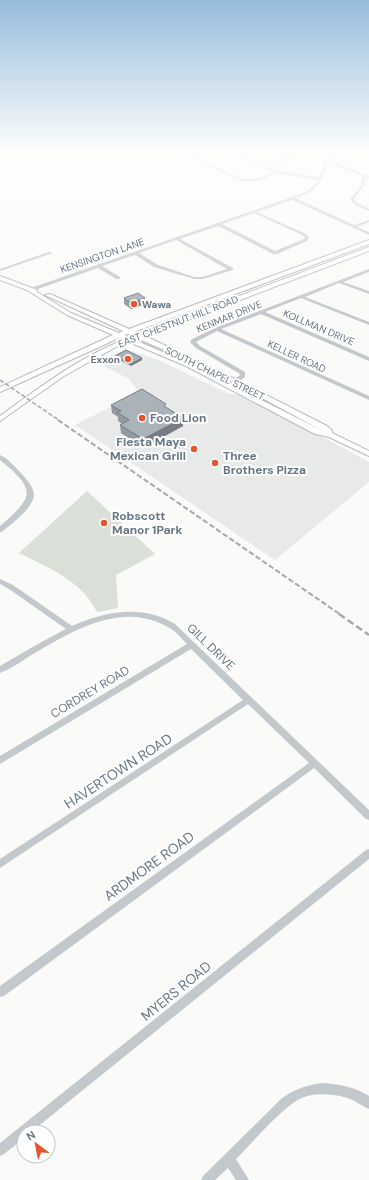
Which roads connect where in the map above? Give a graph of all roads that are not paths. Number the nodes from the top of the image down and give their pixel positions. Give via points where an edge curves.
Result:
1 (275, 205) edge
2 (306, 205) edge
3 (358, 205) edge
4 (369, 210) edge
5 (255, 212) junction
6 (369, 221) edge
7 (218, 224) junction
8 (353, 227) junction
9 (369, 234) edge
10 (177, 239) junction
11 (369, 242) edge
12 (369, 246) edge
13 (369, 249) edge
14 (51, 253) dead end
15 (135, 253) junction
16 (340, 260) junction
17 (98, 266) junction
18 (0, 270) edge
19 (369, 270) edge
20 (0, 278) edge
21 (118, 278) dead end
22 (340, 282) junction
23 (30, 290) junction
24 (369, 293) edge
25 (302, 296) junction
26 (261, 312) junction
27 (154, 322) junction
28 (110, 323) junction
29 (369, 324) edge
30 (101, 328) junction
31 (158, 328) junction
32 (217, 329) junction
33 (129, 331) junction
34 (119, 335) junction
35 (139, 336) junction
36 (129, 340) junction
37 (97, 344) junction
38 (156, 344) junction
39 (110, 347) junction
40 (147, 347) junction
41 (369, 359) edge
42 (232, 384) junction
43 (0, 390) edge
44 (369, 398) edge
45 (0, 418) edge
46 (369, 454) edge
47 (1, 459) edge
48 (0, 530) edge
49 (0, 581) edge
50 (72, 630) junction
51 (192, 645) junction
52 (0, 670) edge
53 (249, 700) junction
54 (0, 760) edge
55 (315, 763) junction
56 (369, 816) edge
57 (369, 853) edge
58 (0, 864) edge
59 (0, 992) edge
60 (369, 1103) edge
61 (0, 1150) edge
62 (229, 1159) junction
63 (208, 1180) edge
64 (243, 1180) edge

1 - 5 street, KENSINGTON LANE
2 - 8 street
3 - 4 street
5 - 7 street, KENSINGTON LANE
5 - 7 street via 304,235 307,237 306,240 275,253
6 - 8 street
7 - 10 street, KENSINGTON LANE
8 - 9 street
10 - 15 street, KENSINGTON LANE
10 - 15 street via 231,269 203,278 194,278 156,266
11 - 27 main road, EAST CHESTNUT HILL ROAD
12 - 16 main road
13 - 16 main road, EAST CHESTNUT HILL ROAD
14 - 18 street
15 - 17 street, KENSINGTON LANE
16 - 31 main road, EAST CHESTNUT HILL ROAD
17 - 21 street
17 - 23 street, KENSINGTON LANE
19 - 22 street, KENMAR DRIVE
20 - 23 main road, SOUTH CHAPEL STREET
22 - 24 street
22 - 25 street, KENMAR DRIVE
23 - 28 main road, SOUTH CHAPEL STREET via 48,295
23 - 30 main road, SOUTH CHAPEL STREET via 69,314
25 - 26 street, KENMAR DRIVE
25 - 29 street
26 - 32 street, KENMAR DRIVE
26 - 41 street, KOLLMAN DRIVE
27 - 28 main road via 132,325
27 - 33 main road, EAST CHESTNUT HILL ROAD
28 - 33 main road, SOUTH CHAPEL STREET
30 - 34 main road, SOUTH CHAPEL STREET
30 - 37 main road via 104,335
31 - 35 main road, EAST CHESTNUT HILL ROAD
31 - 38 main road via 154,336
32 - 42 street, KENMAR DRIVE via 193,342 243,372 243,376
32 - 44 street, KELLER ROAD
33 - 34 main road, EAST CHESTNUT HILL ROAD
33 - 35 main road, SOUTH CHAPEL STREET
34 - 36 main road, SOUTH CHAPEL STREET
34 - 37 main road, EAST CHESTNUT HILL ROAD
35 - 36 main road, EAST CHESTNUT HILL ROAD
35 - 38 main road, SOUTH CHAPEL STREET
36 - 39 main road, EAST CHESTNUT HILL ROAD
36 - 40 main road, SOUTH CHAPEL STREET
37 - 43 main road, EAST CHESTNUT HILL ROAD
38 - 42 main road, SOUTH CHAPEL STREET
39 - 40 main road
39 - 45 main road, EAST CHESTNUT HILL ROAD via 62,375
40 - 42 main road, SOUTH CHAPEL STREET
42 - 46 main road, SOUTH CHAPEL STREET via 318,432 331,435
47 - 48 street via 27,483 30,498 18,514
49 - 50 street
50 - 51 street, GILL DRIVE via 111,615 144,614 170,624
50 - 52 street, GILL DRIVE
51 - 53 street, GILL DRIVE
51 - 54 street, CORDREY ROAD
53 - 55 street, GILL DRIVE
53 - 58 street, HAVERTOWN ROAD
55 - 56 street, GILL DRIVE
55 - 59 street, ARDMORE ROAD
57 - 61 street, MYERS ROAD
60 - 62 street via 340,1090 321,1088 297,1094 279,1108
62 - 63 street
62 - 64 street

